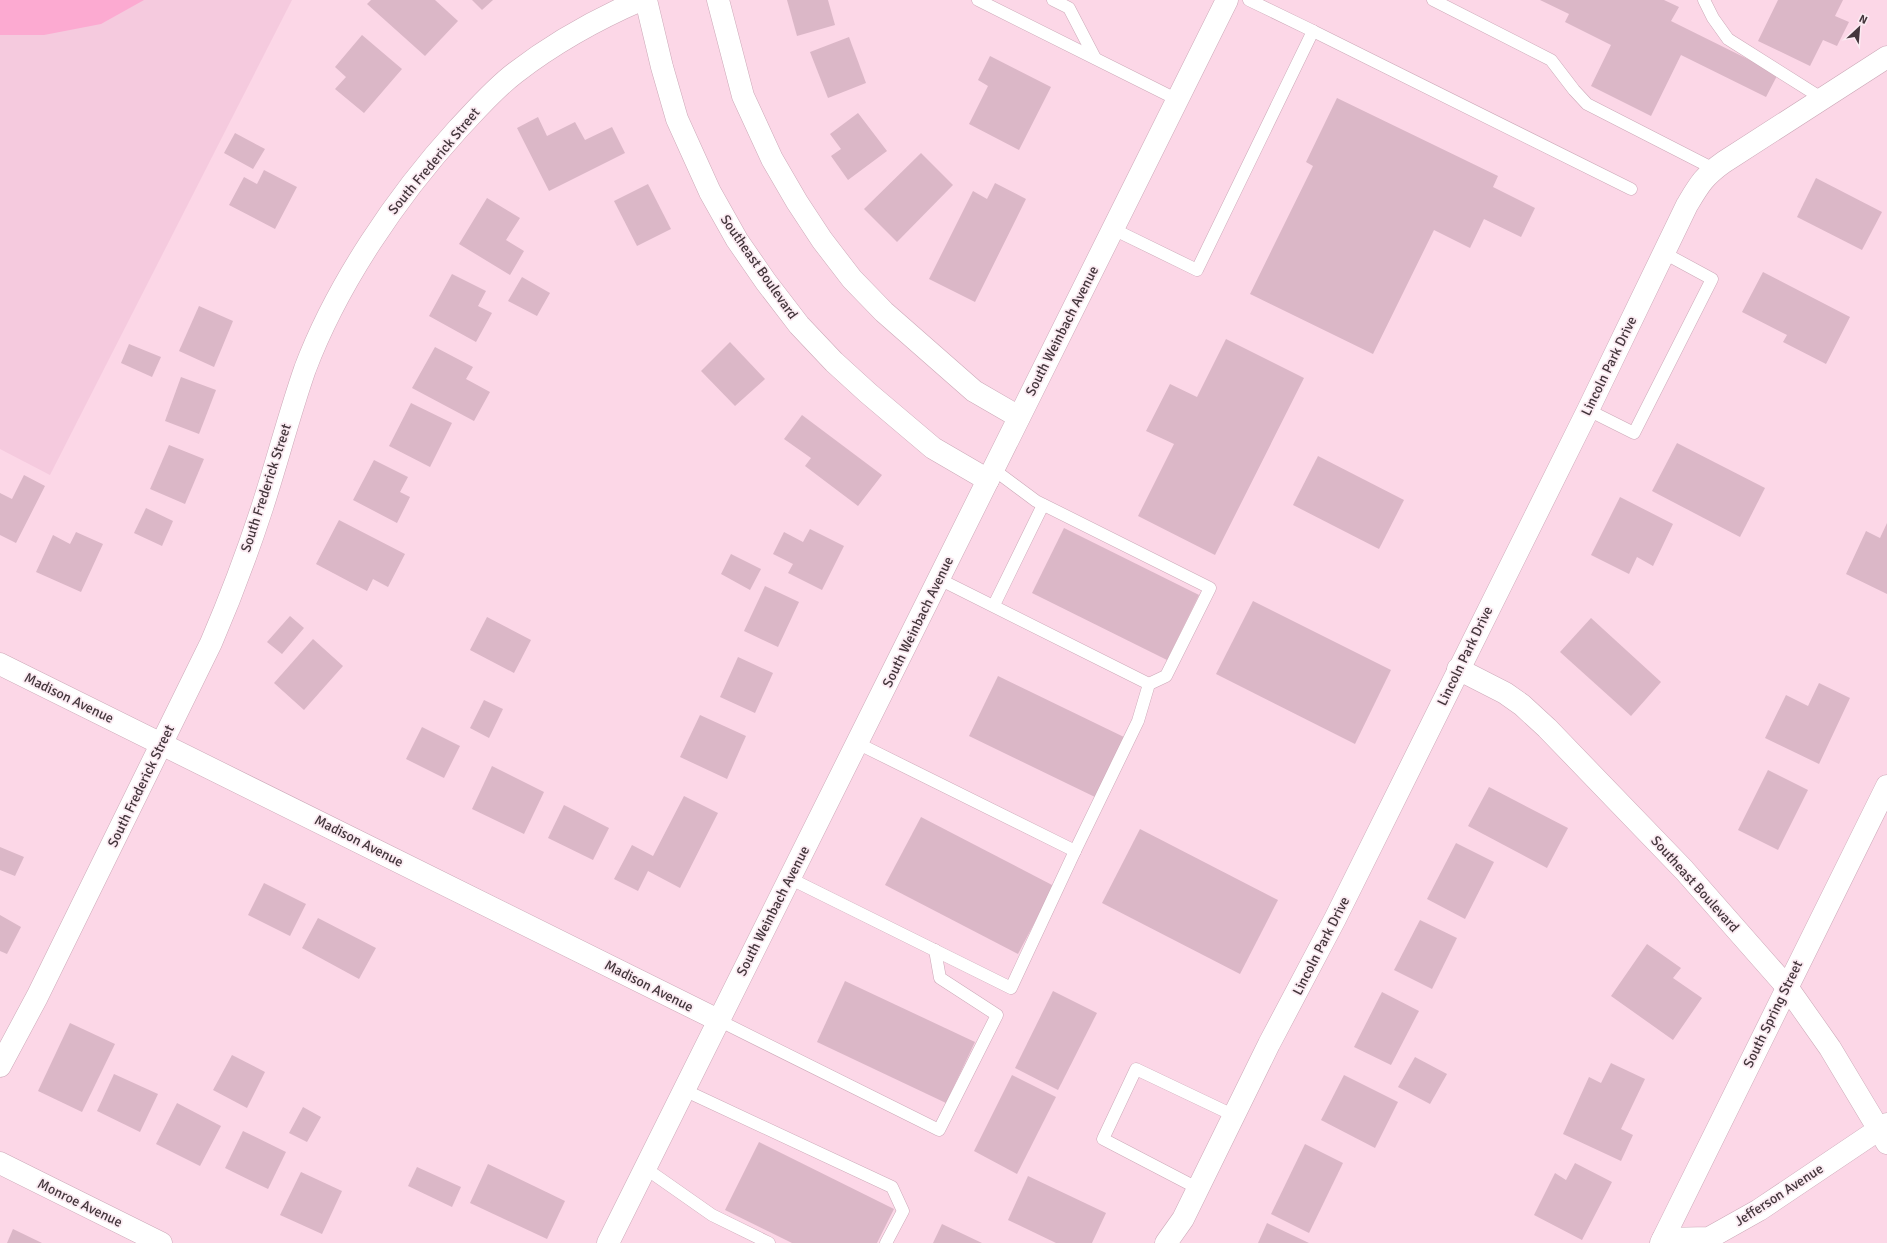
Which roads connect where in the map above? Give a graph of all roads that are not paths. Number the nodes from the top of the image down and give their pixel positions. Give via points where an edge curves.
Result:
1 (640, 0) edge
2 (646, 0) edge
3 (718, 0) edge
4 (978, 0) edge
5 (1053, 0) edge
6 (1227, 0) edge
7 (1249, 0) edge
8 (1433, 0) edge
9 (1704, 0) edge
10 (1313, 31) junction
11 (1887, 57) edge
12 (1095, 58) junction
13 (1178, 100) junction
14 (1815, 104) junction
15 (1714, 169) junction
16 (1631, 189) dead end
17 (1113, 230) junction
18 (1664, 253) junction
19 (1588, 410) junction
20 (1019, 417) junction
21 (991, 475) junction
22 (1043, 504) junction
23 (939, 579) junction
24 (994, 605) junction
25 (0, 664) edge
26 (1458, 669) junction
27 (1149, 684) junction
28 (163, 743) junction
29 (857, 743) junction
30 (1887, 786) edge
31 (1075, 851) junction
32 (790, 878) junction
33 (935, 950) junction
34 (1786, 987) junction
35 (718, 1020) junction
36 (0, 1066) edge
37 (684, 1090) junction
38 (1235, 1116) junction
39 (1885, 1132) edge
40 (0, 1163) edge
41 (645, 1168) junction
42 (1199, 1189) junction
43 (1662, 1241) edge
44 (160, 1243) edge
45 (608, 1243) edge
46 (769, 1243) edge
47 (886, 1243) edge
48 (1166, 1243) edge

1 - 28 street, South Frederick Street via 605,16 515,73 480,105 435,155 388,215 323,328 287,422 262,508 228,602
2 - 21 street, Southeast Boulevard via 677,119 710,192 737,240 766,282 799,325 868,393 933,448
3 - 20 street via 743,96 772,159 822,240 852,279 884,312 974,391
4 - 12 lane
5 - 12 lane via 1069,8
6 - 13 street, South Weinbach Avenue
7 - 10 lane
8 - 15 lane via 1551,60 1587,104
9 - 14 lane via 1728,39
10 - 16 lane
10 - 17 lane via 1197,270
11 - 14 street, Lincoln Park Drive
12 - 13 lane
13 - 17 street, South Weinbach Avenue
14 - 15 street, Lincoln Park Drive
15 - 18 street, Lincoln Park Drive via 1700,183
17 - 20 street, South Weinbach Avenue
18 - 19 street, Lincoln Park Drive
18 - 19 lane via 1712,279 1634,433
19 - 26 street, Lincoln Park Drive
20 - 21 street, South Weinbach Avenue
21 - 22 lane
21 - 23 street, South Weinbach Avenue
22 - 24 lane
22 - 27 lane via 1210,588 1166,676
23 - 24 lane
23 - 29 street, South Weinbach Avenue
24 - 27 lane
25 - 28 street, Madison Avenue
26 - 34 street, Southeast Boulevard via 1504,693 1522,705 1547,728 1684,870
26 - 38 street, Lincoln Park Drive
27 - 31 lane via 1138,721
28 - 35 street, Madison Avenue
28 - 36 street, South Frederick Street
29 - 31 lane
29 - 32 street, South Weinbach Avenue
30 - 34 street, South Spring Street
31 - 33 lane via 1011,988
32 - 33 lane
32 - 35 street, South Weinbach Avenue
33 - 35 lane via 940,978 997,1015 939,1130
34 - 39 street, Southeast Boulevard
34 - 43 street, South Spring Street
35 - 37 street, South Weinbach Avenue
37 - 41 street, South Weinbach Avenue
37 - 47 lane via 892,1187 902,1211
38 - 42 street, Lincoln Park Drive
38 - 42 lane via 1136,1069 1103,1139
39 - 43 street, Jefferson Avenue via 1709,1238
40 - 44 street, Monroe Avenue
41 - 45 street, South Weinbach Avenue
41 - 46 lane via 712,1215
42 - 48 street, Lincoln Park Drive

